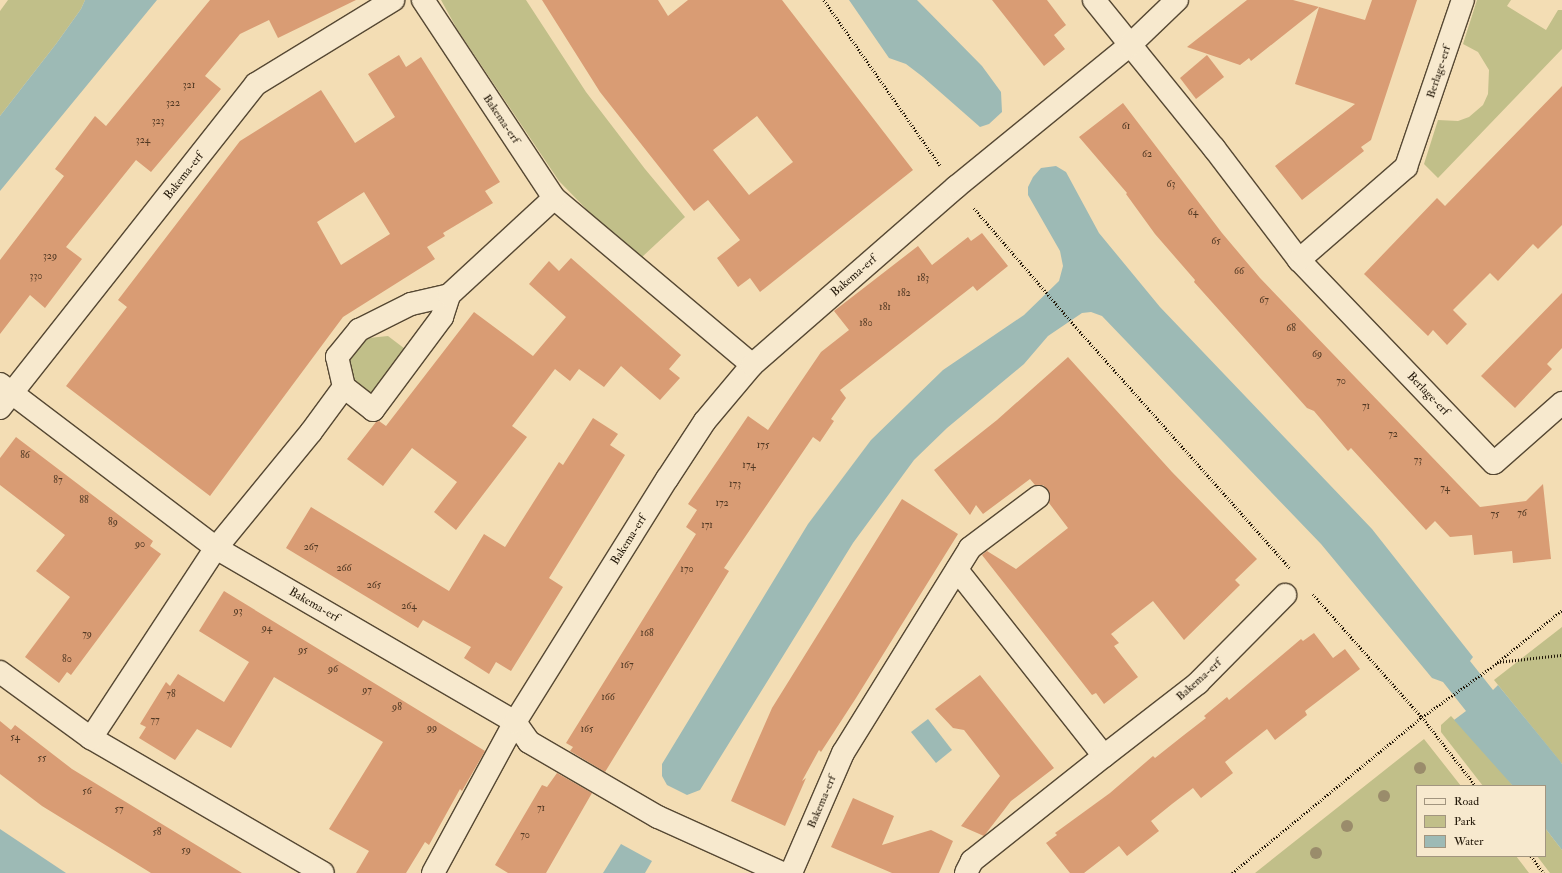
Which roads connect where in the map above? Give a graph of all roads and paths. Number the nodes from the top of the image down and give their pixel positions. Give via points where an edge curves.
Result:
1 (393, 0) edge
2 (423, 0) edge
3 (824, 0) edge
4 (1094, 0) edge
5 (1178, 0) edge
6 (1463, 0) edge
7 (1130, 45) junction
8 (956, 187) junction
9 (554, 198) junction
10 (1298, 260) junction
11 (454, 290) junction
12 (752, 365) junction
13 (344, 387) junction
14 (4, 395) edge
15 (1562, 403) edge
16 (1038, 497) dead end
17 (216, 548) junction
18 (957, 570) junction
19 (1295, 574) dead end
20 (1311, 592) dead end
21 (1285, 595) dead end
22 (1562, 610) edge
23 (1562, 656) edge
24 (1496, 662) junction
25 (0, 672) edge
26 (1422, 717) junction
27 (515, 722) junction
28 (91, 738) junction
29 (1104, 756) junction
30 (1475, 785) edge
31 (1532, 857) edge
32 (323, 873) edge
33 (433, 873) edge
34 (782, 873) edge
35 (791, 873) edge
36 (966, 873) edge
37 (1232, 873) edge
38 (1544, 873) edge

1 - 14 street, Bakema-erf via 256,84
2 - 9 street, Bakema-erf
3 - 8 path
4 - 7 street, Berlage-erf
5 - 7 street
6 - 10 street, Berlage-erf via 1406,167
7 - 8 street, Bakema-erf
7 - 10 street, Berlage-erf via 1214,148
8 - 12 street, Bakema-erf
8 - 19 path
9 - 11 street
9 - 12 street, Bakema-erf
10 - 15 street, Berlage-erf via 1494,463
11 - 13 street via 411,304 359,330 337,357
11 - 13 street via 442,317 373,410
12 - 27 street, Bakema-erf via 705,421
13 - 17 street via 311,432
14 - 17 street, Bakema-erf
16 - 18 street, Bakema-erf via 970,548
17 - 27 street, Bakema-erf
17 - 28 street
18 - 29 street
18 - 35 street, Bakema-erf via 843,754
20 - 26 path
21 - 29 street, Bakema-erf via 1198,683
22 - 24 path
23 - 24 path
24 - 26 path
25 - 28 street
26 - 30 path
26 - 37 path
27 - 33 street, Bakema-erf
27 - 34 street, Bakema-erf via 529,742 658,817
28 - 32 street
29 - 36 street, Bakema-erf via 972,861
31 - 38 path

